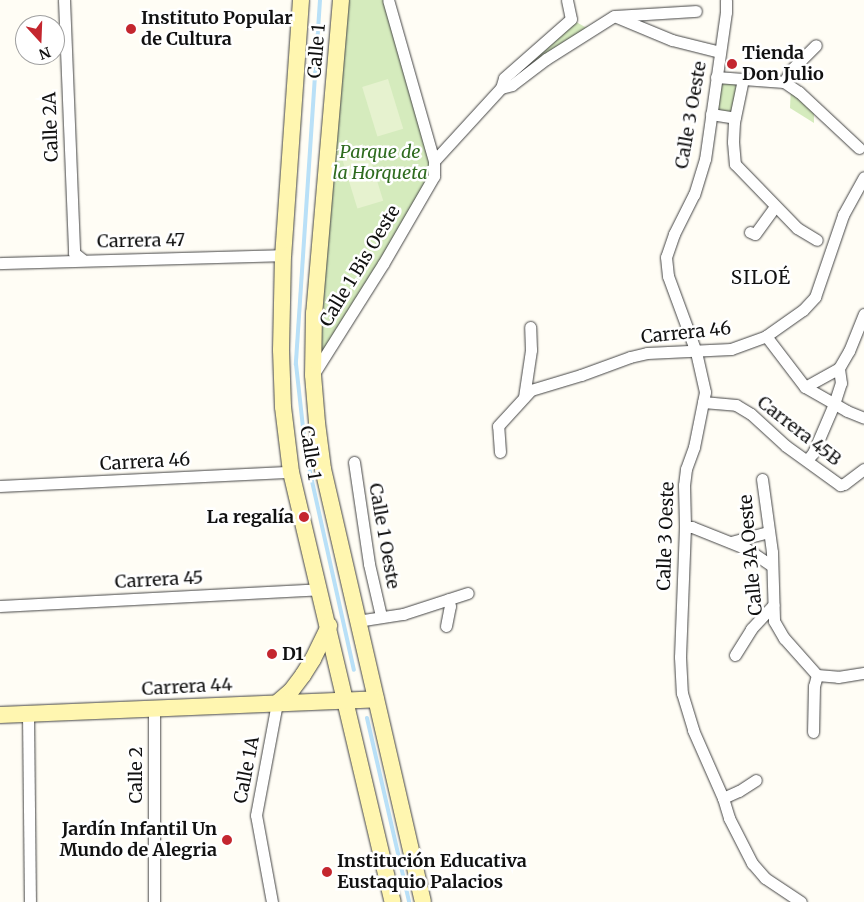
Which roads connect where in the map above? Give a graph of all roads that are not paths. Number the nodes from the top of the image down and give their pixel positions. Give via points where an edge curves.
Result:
1 (64, 0) edge
2 (301, 0) edge
3 (341, 0) edge
4 (388, 0) edge
5 (566, 0) edge
6 (726, 0) edge
7 (696, 11) dead end
8 (614, 16) junction
9 (816, 45) dead end
10 (720, 52) junction
11 (716, 77) junction
12 (743, 79) junction
13 (784, 82) junction
14 (501, 88) junction
15 (712, 114) junction
16 (735, 118) junction
17 (859, 148) dead end
18 (434, 161) junction
19 (864, 177) edge
20 (775, 206) junction
21 (750, 232) dead end
22 (817, 240) dead end
23 (283, 255) junction
24 (74, 257) junction
25 (0, 263) edge
26 (864, 314) edge
27 (530, 327) dead end
28 (766, 336) junction
29 (696, 352) junction
30 (839, 368) junction
31 (313, 375) junction
32 (804, 387) junction
33 (524, 397) junction
34 (703, 402) junction
35 (834, 404) junction
36 (864, 418) edge
37 (500, 452) dead end
38 (806, 460) junction
39 (354, 462) dead end
40 (864, 469) edge
41 (291, 472) junction
42 (762, 479) dead end
43 (0, 486) edge
44 (685, 527) junction
45 (769, 532) junction
46 (731, 542) junction
47 (771, 565) junction
48 (320, 589) junction
49 (468, 593) dead end
50 (448, 599) junction
51 (773, 605) junction
52 (0, 606) edge
53 (380, 616) junction
54 (357, 621) junction
55 (329, 626) junction
56 (446, 626) dead end
57 (735, 655) dead end
58 (864, 673) edge
59 (817, 675) junction
60 (376, 699) junction
61 (346, 700) junction
62 (277, 703) junction
63 (154, 708) junction
64 (28, 714) junction
65 (0, 715) edge
66 (813, 732) dead end
67 (756, 780) dead end
68 (723, 798) junction
69 (30, 902) edge
70 (154, 902) edge
71 (272, 902) edge
72 (393, 902) edge
73 (422, 902) edge
74 (801, 902) edge

1 - 24 street, Calle 2A
2 - 23 main road, Calle 1
3 - 31 main road, Calle 1 via 314,313
4 - 18 street, Calle 1 Bis Oeste
5 - 14 street via 571,19 504,78
6 - 10 street, Calle 3 Oeste
7 - 8 street
8 - 10 street via 672,40
8 - 14 street via 546,59 512,86
9 - 13 street via 791,70
10 - 11 street, Calle 3 Oeste
11 - 12 street
11 - 15 street, Calle 3 Oeste
12 - 13 street
12 - 16 street
13 - 17 street
14 - 18 street
15 - 16 street
15 - 29 street, Calle 3 Oeste via 697,185 666,258 668,276
16 - 20 street via 735,164
18 - 31 street, Calle 1 Bis Oeste via 434,176 384,264
19 - 28 street, Carrera 46 via 843,214 815,297 803,310
20 - 21 street via 756,234
20 - 22 street via 797,228
23 - 24 street, Carrera 47
23 - 41 main road, Calle 1 via 283,407
24 - 25 street, Carrera 47
26 - 30 street
27 - 33 street via 531,350
28 - 29 street, Carrera 46 via 731,349
28 - 32 street
29 - 33 street, Carrera 46 via 630,357 531,390
29 - 34 street, Calle 3 Oeste via 705,392
30 - 32 street
30 - 35 street via 841,383
31 - 54 main road, Calle 1 via 323,469
32 - 35 street
33 - 37 street, Carrera 46 via 498,426
34 - 38 street, Carrera 45B via 736,405
34 - 44 street, Calle 3 Oeste via 686,469
35 - 36 street
35 - 38 street
38 - 40 street, Carrera 45B via 842,486
39 - 53 street, Calle 1 Oeste
41 - 43 street, Carrera 46
41 - 48 main road, Calle 1
42 - 45 street, Calle 3A Oeste
44 - 46 street via 692,526
44 - 68 street, Calle 3 Oeste via 680,657 682,693 693,730
45 - 46 street
45 - 47 street, Calle 3A Oeste
46 - 47 street
47 - 51 street, Calle 3A Oeste
48 - 52 street, Carrera 45
48 - 55 main road, Calle 1
49 - 50 street
50 - 53 street via 403,614
50 - 56 street via 450,611
51 - 57 street via 750,629
51 - 59 street, Calle 3A Oeste via 777,629
53 - 54 street
54 - 60 main road, Calle 1
55 - 61 main road, Calle 1
55 - 62 main road via 313,659 291,691
58 - 59 street via 838,677
59 - 66 street
60 - 61 main road, Carrera 44
60 - 73 main road, Calle 1
61 - 62 main road, Carrera 44
61 - 72 main road, Calle 1
62 - 63 main road, Carrera 44
62 - 71 street, Calle 1A via 256,815
63 - 64 main road, Carrera 44
63 - 70 street, Calle 2
64 - 65 main road, Carrera 44
64 - 69 street
67 - 68 street
68 - 74 street, Calle 3 Oeste via 740,841 757,871

